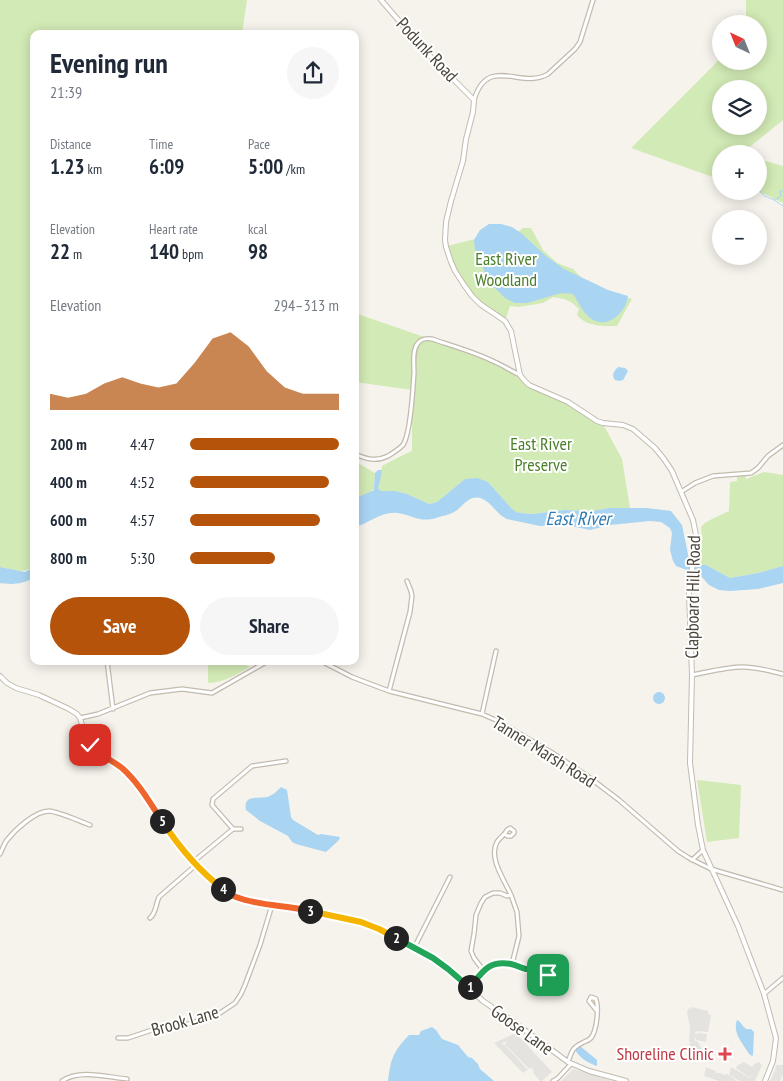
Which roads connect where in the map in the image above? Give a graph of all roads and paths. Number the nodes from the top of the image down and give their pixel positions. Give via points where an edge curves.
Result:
1 (381, 0) edge
2 (593, 0) edge
3 (474, 100) junction
4 (520, 374) junction
5 (783, 445) edge
6 (359, 456) edge
7 (681, 492) junction
8 (407, 581) dead end
9 (496, 651) dead end
10 (108, 665) edge
11 (261, 665) edge
12 (329, 665) edge
13 (783, 674) edge
14 (692, 675) junction
15 (0, 676) edge
16 (389, 691) junction
17 (113, 709) junction
18 (482, 714) junction
19 (80, 718) junction
20 (286, 761) dead end
21 (90, 825) dead end
22 (233, 829) junction
23 (241, 829) dead end
24 (506, 834) dead end
25 (703, 850) junction
26 (0, 854) edge
27 (692, 860) junction
28 (194, 863) junction
29 (711, 869) junction
30 (450, 877) dead end
31 (783, 890) edge
32 (511, 895) junction
33 (272, 905) junction
34 (150, 918) dead end
35 (414, 948) junction
36 (512, 964) junction
37 (484, 970) junction
38 (552, 978) dead end
39 (783, 978) edge
40 (470, 988) junction
41 (764, 994) junction
42 (598, 1011) dead end
43 (118, 1038) dead end
44 (569, 1063) junction
45 (127, 1079) dead end
46 (62, 1081) edge
47 (553, 1081) edge
48 (626, 1081) edge
49 (765, 1081) edge

1 - 3 street, Podunk Road
2 - 3 street via 580,42 548,74 535,78 504,75 489,78 476,92
3 - 4 street via 463,161 446,222 446,247 468,291 480,304 505,321 511,331
4 - 6 street via 468,350 432,339 422,340 414,350 409,424 403,445 383,458 374,460
4 - 7 street, Clapboard Hill Road via 529,385 568,402 597,421 633,429 664,459
5 - 7 street via 751,473 713,476
7 - 14 street, Clapboard Hill Road via 697,540 689,603
8 - 16 street via 412,596 410,612
9 - 18 street
10 - 17 street
11 - 17 street via 212,692 182,689 150,693
12 - 16 street, Tanner Marsh Road
13 - 14 street via 736,667
14 - 25 street, Clapboard Hill Road via 690,768
15 - 19 street via 16,688 69,708
16 - 18 street, Tanner Marsh Road
17 - 19 street
18 - 27 street, Tanner Marsh Road via 586,775
19 - 28 street, Goose Lane via 90,745 134,780 174,840
20 - 22 street via 252,766 213,799 212,805
21 - 26 street via 50,811 41,812 18,829
22 - 23 street
22 - 28 street
24 - 32 street via 496,846 495,860
25 - 27 street
25 - 29 street, Clapboard Hill Road
27 - 29 street, Tanner Marsh Road
28 - 33 street, Goose Lane via 235,896
28 - 34 street via 160,897
29 - 31 street, Tanner Marsh Road
29 - 41 street, Clapboard Hill Road via 738,926
30 - 35 street
32 - 36 street via 517,912 519,936
32 - 37 street via 489,894 476,915 471,951
33 - 35 street, Goose Lane via 361,922
33 - 43 street, Brook Lane via 245,985 235,1003 220,1013 185,1025
35 - 40 street, Goose Lane via 433,958
36 - 37 street via 499,963
36 - 38 street via 526,969 541,969
37 - 40 street
39 - 41 street
40 - 44 street, Goose Lane via 483,1001
41 - 49 street, Clapboard Hill Road via 776,1038 773,1061
42 - 44 street via 592,1037 572,1049
44 - 47 street
44 - 48 street, Goose Lane
45 - 46 street via 82,1074

